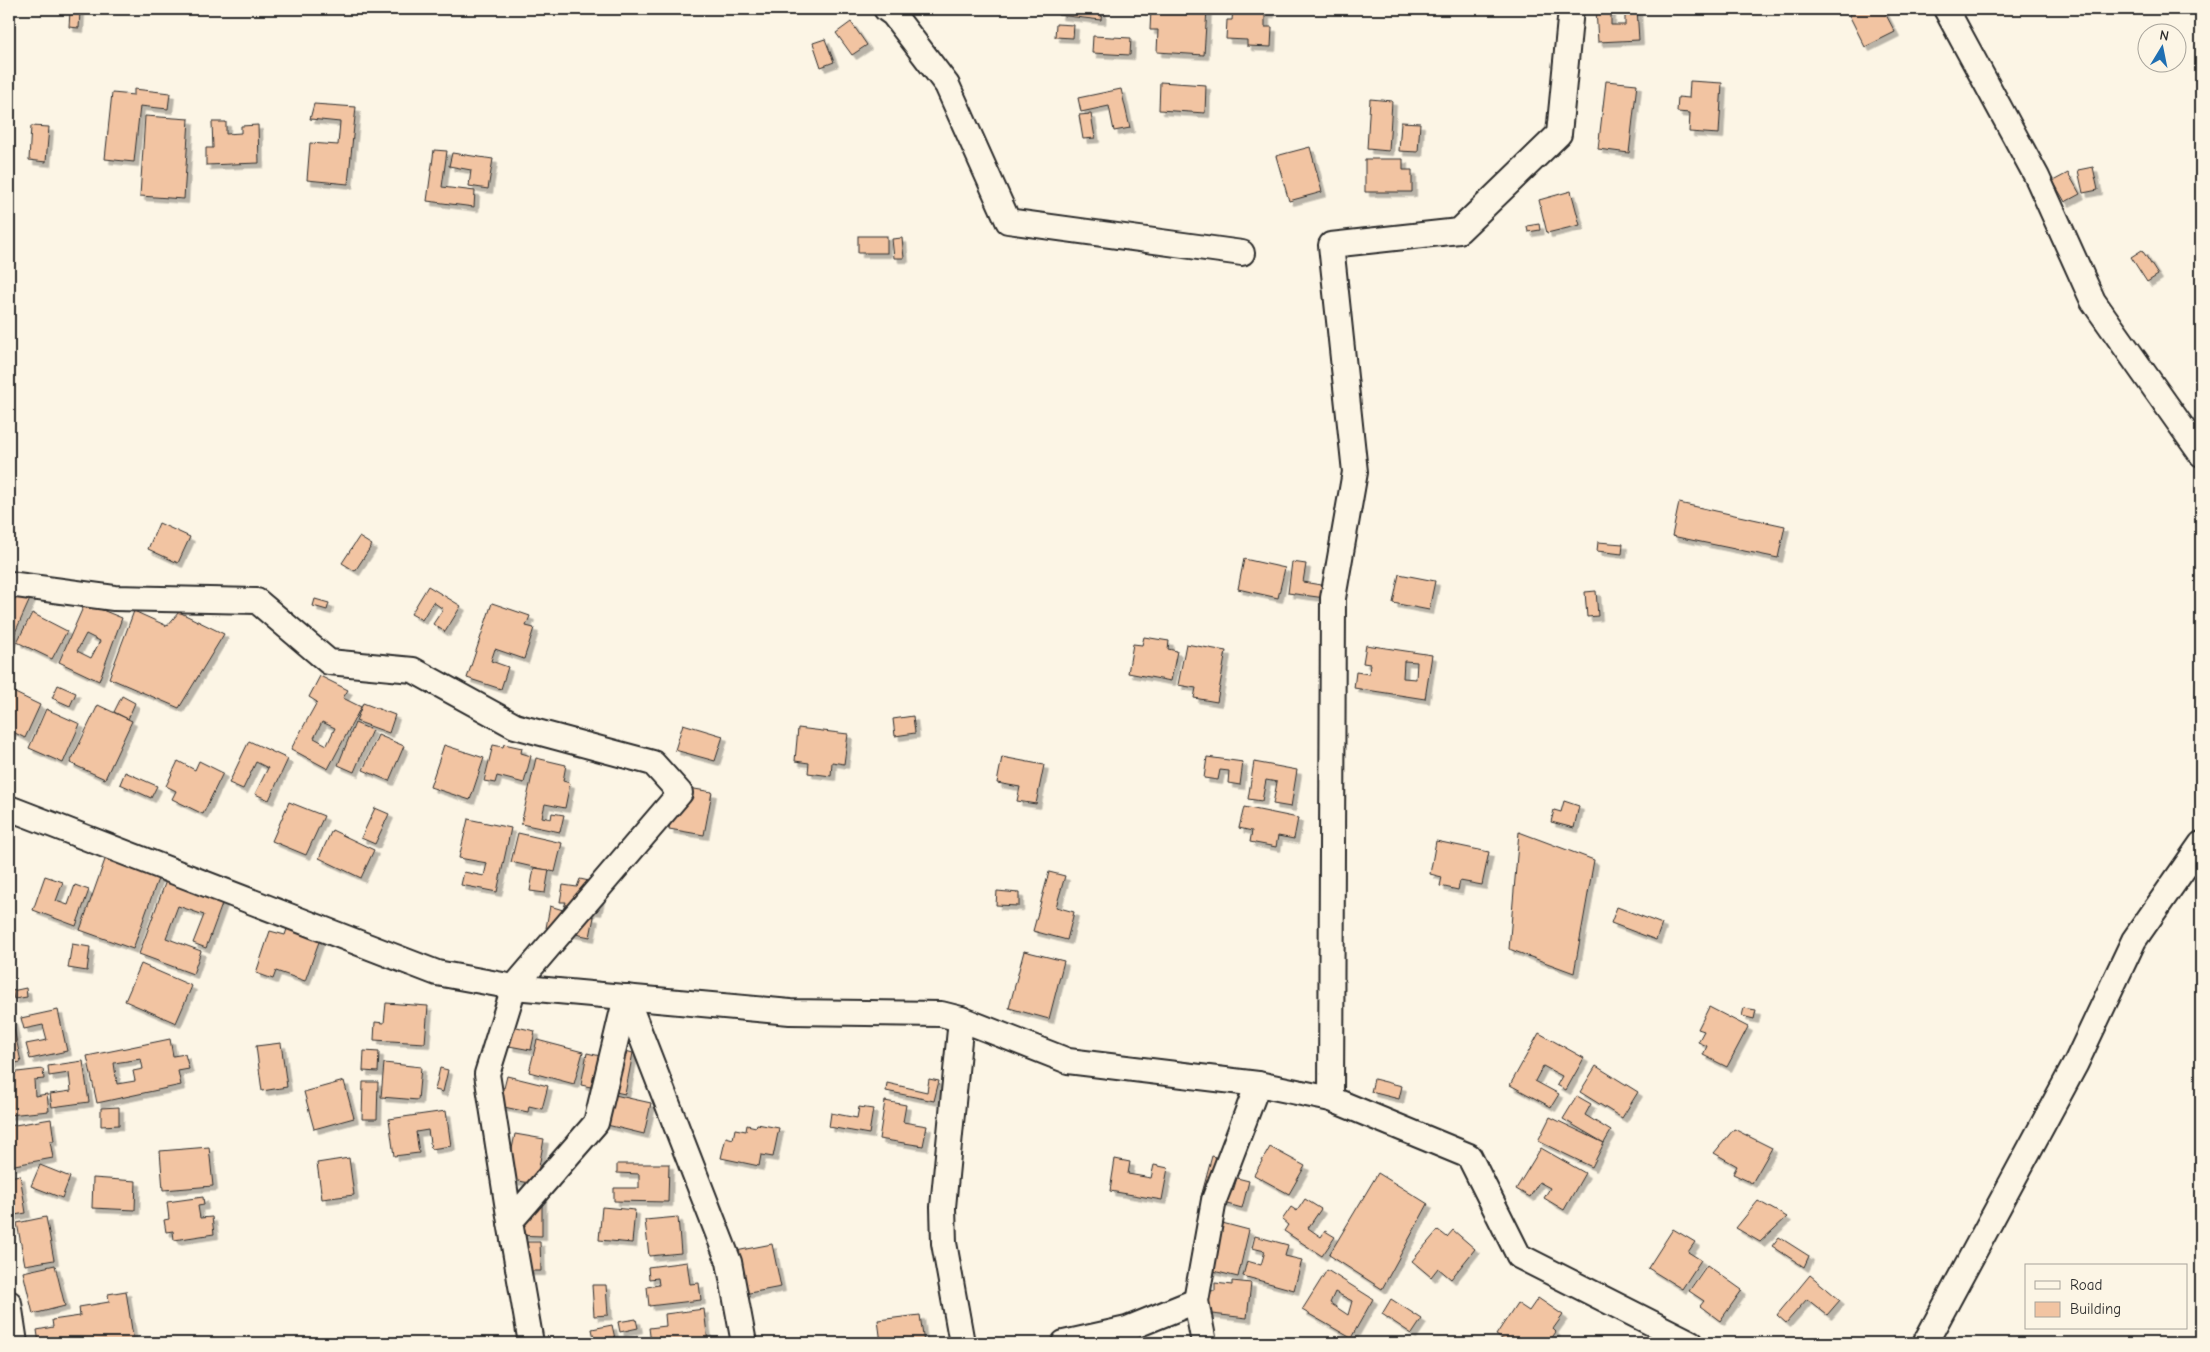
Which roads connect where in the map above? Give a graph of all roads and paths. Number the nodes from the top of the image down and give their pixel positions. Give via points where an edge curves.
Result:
1 (886, 9) edge
2 (1571, 9) edge
3 (1946, 9) edge
4 (1242, 253) dead end
5 (2201, 454) edge
6 (9, 584) edge
7 (9, 808) edge
8 (2201, 844) edge
9 (514, 987) junction
10 (626, 997) junction
11 (961, 1019) junction
12 (1258, 1084) junction
13 (1332, 1099) junction
14 (510, 1222) junction
15 (1196, 1301) junction
16 (9, 1304) edge
17 (14, 1343) edge
18 (531, 1343) edge
19 (744, 1343) edge
20 (962, 1343) edge
21 (1064, 1343) edge
22 (1204, 1343) edge
23 (1691, 1343) edge
24 (1925, 1343) edge

1 - 4 street via 947,85 1008,221
2 - 13 street via 1559,134 1459,231 1331,245 1356,472 1333,598
3 - 5 street via 2037,177 2093,301
6 - 9 street via 114,598 257,601 329,662 413,670 516,726 653,763 680,793
7 - 9 street via 437,973
8 - 24 street via 2134,940 2076,1063
9 - 10 street
9 - 14 street via 487,1074
10 - 11 street via 790,1012 942,1014
10 - 14 street via 596,1123
10 - 19 street via 729,1262
11 - 12 street via 1068,1060
11 - 20 street via 943,1208 944,1244
12 - 13 street
12 - 15 street via 1214,1200
13 - 23 street via 1469,1156 1519,1256
14 - 18 street
15 - 21 street via 1127,1328
15 - 22 street
16 - 17 street

